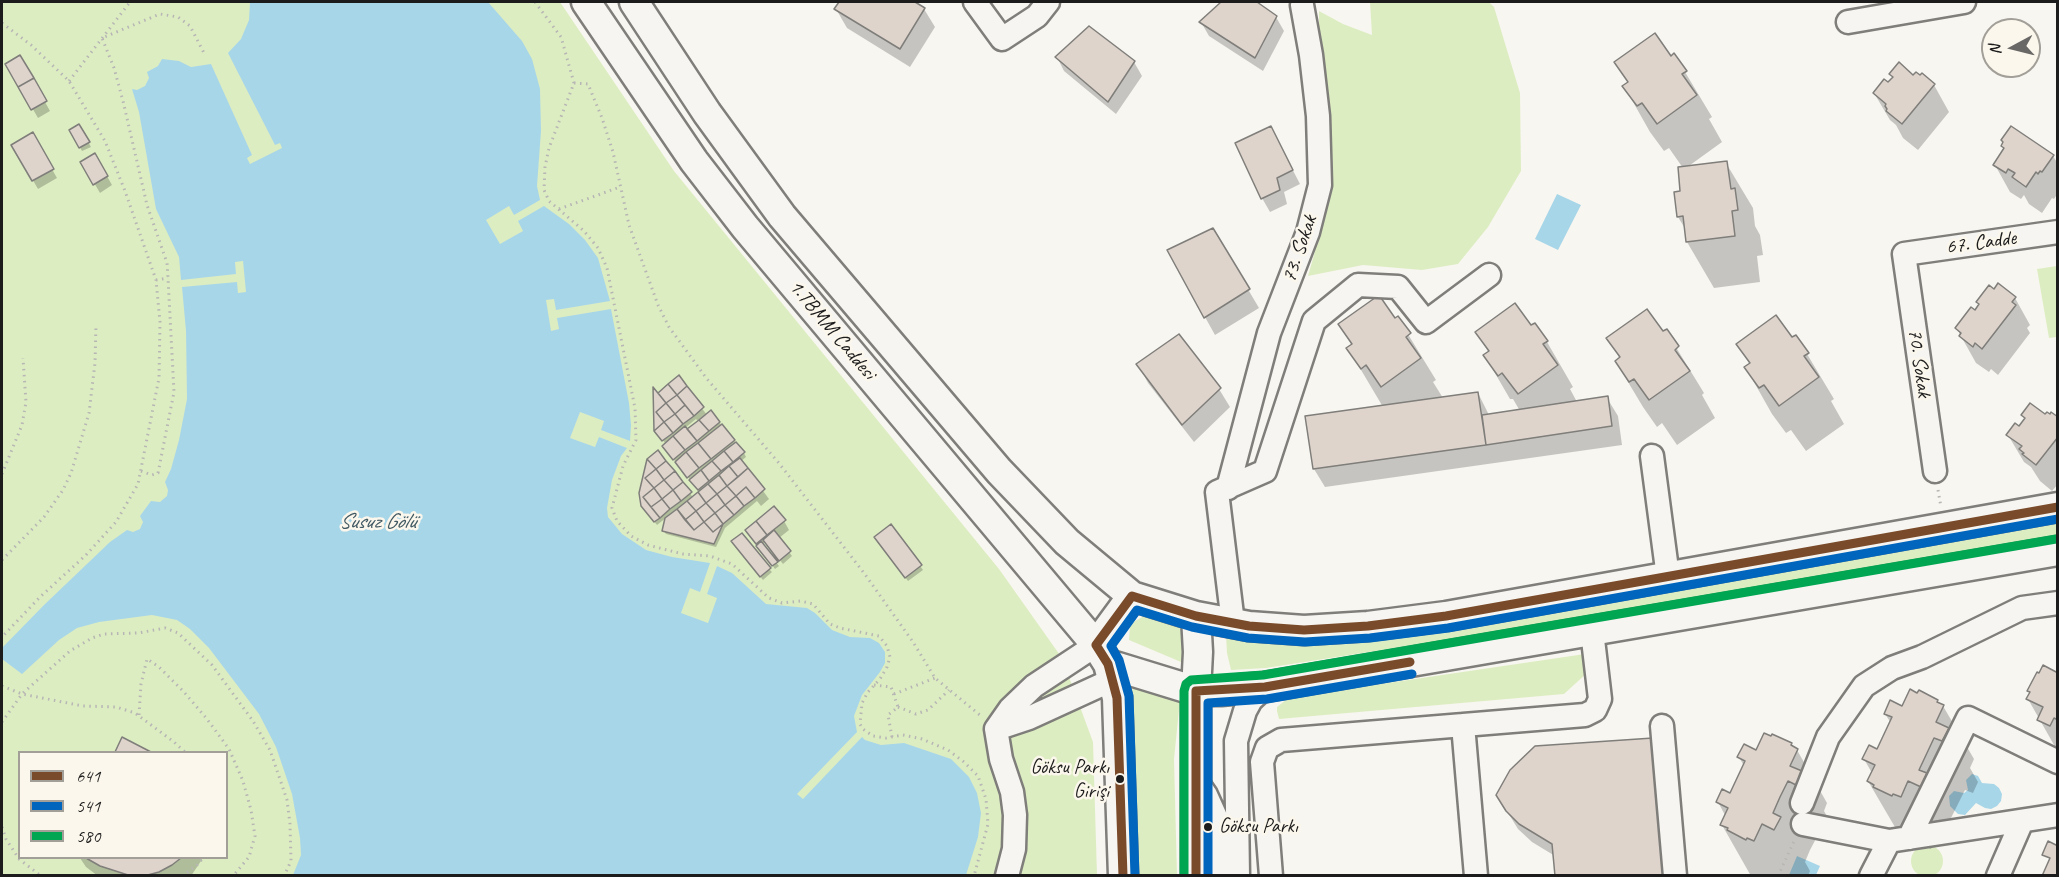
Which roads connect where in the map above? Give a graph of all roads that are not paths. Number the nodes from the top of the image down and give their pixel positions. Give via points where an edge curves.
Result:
1 (586, 2) edge
2 (634, 2) edge
3 (975, 2) edge
4 (1048, 2) edge
5 (1964, 2) edge
6 (1302, 3) edge
7 (1848, 22) dead end
8 (2058, 232) edge
9 (1904, 254) joint
10 (1489, 275) dead end
11 (1652, 456) dead end
12 (1935, 471) road end
13 (1228, 488) junction
14 (2058, 507) edge
15 (2058, 551) edge
16 (1668, 577) junction
17 (1132, 596) junction
18 (2058, 603) edge
19 (1196, 616) junction
20 (1233, 623) junction
21 (1592, 631) junction
22 (1106, 663) junction
23 (1265, 687) junction
24 (1196, 691) junction
25 (1463, 725) junction
26 (1662, 726) dead end
27 (996, 729) junction
28 (2058, 762) edge
29 (1195, 779) junction
30 (2058, 815) edge
31 (2022, 820) junction
32 (1899, 840) junction
33 (1007, 876) edge
34 (1123, 876) edge
35 (1196, 876) edge
36 (1218, 876) edge
37 (1238, 876) edge
38 (1271, 876) edge
39 (1476, 876) edge
40 (1674, 876) edge
41 (1870, 876) edge
42 (1998, 876) edge

1 - 22 main road, 1.TBMM Caddesi via 694,161 745,227
2 - 17 main road, 1.TBMM Caddesi via 707,113 789,225 999,471 1067,542
3 - 4 street via 1002,39 1037,16
5 - 7 street
6 - 13 street, 73. Sokak via 1318,116 1320,185 1308,232 1269,333
8 - 9 street, 67. Cadde
9 - 12 street, 70. Sokak
10 - 13 street via 1426,322 1398,287 1358,285 1314,321 1265,471
11 - 16 street
13 - 20 street, 73. Sokak via 1217,492
14 - 16 main road
15 - 21 main road
16 - 20 main road via 1368,626 1304,630
17 - 19 main road
17 - 22 main road
18 - 32 street via 2022,608 1892,668 1864,686 1828,737 1803,814
19 - 20 main road
19 - 24 main road
21 - 23 main road
21 - 25 street via 1600,699 1595,711
22 - 24 main road
22 - 27 street via 1029,718
22 - 27 street via 1034,686
22 - 34 main road, 1.TBMM Caddesi via 1117,698
23 - 24 main road
23 - 37 street via 1245,711 1236,741
24 - 29 main road
25 - 38 street via 1281,740 1267,748 1262,762
25 - 39 street
26 - 40 street
27 - 33 street via 1015,816 1014,849
28 - 32 street via 1968,718
29 - 35 main road
29 - 36 street via 1216,817
30 - 31 street
31 - 32 street
31 - 42 street
32 - 41 street

